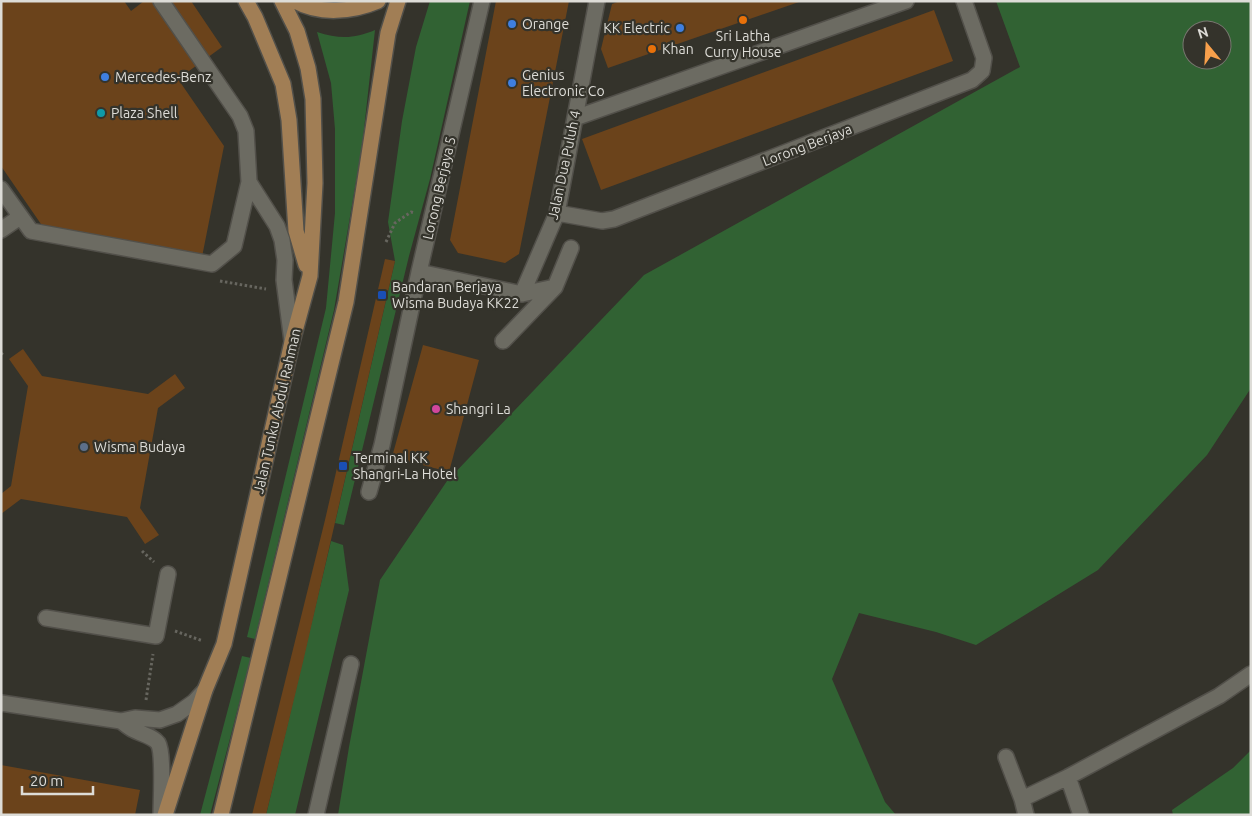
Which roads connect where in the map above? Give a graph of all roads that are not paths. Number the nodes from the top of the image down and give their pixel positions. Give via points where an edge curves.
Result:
1 (161, 1) edge
2 (246, 1) edge
3 (282, 1) edge
4 (296, 1) edge
5 (378, 1) edge
6 (398, 1) edge
7 (482, 1) edge
8 (597, 1) edge
9 (906, 1) edge
10 (964, 1) edge
11 (575, 118) junction
12 (249, 182) junction
13 (1, 189) edge
14 (557, 213) junction
15 (20, 217) junction
16 (1, 230) edge
17 (571, 248) dead end
18 (419, 272) junction
19 (310, 276) junction
20 (555, 287) junction
21 (522, 294) junction
22 (503, 341) dead end
23 (292, 342) junction
24 (369, 492) dead end
25 (168, 574) dead end
26 (46, 618) dead end
27 (351, 664) dead end
28 (1251, 674) edge
29 (204, 690) junction
30 (1, 703) edge
31 (121, 721) junction
32 (1006, 757) dead end
33 (1068, 777) junction
34 (1022, 799) junction
35 (161, 815) edge
36 (165, 815) edge
37 (221, 815) edge
38 (316, 815) edge
39 (1026, 815) edge
40 (1081, 815) edge

1 - 12 street via 240,116 246,131
2 - 19 main road via 283,84 289,120 296,232
3 - 19 main road, Jalan Tunku Abdul Rahman via 297,31 313,99
4 - 5 main road via 330,11 357,9
6 - 37 main road via 388,33 346,302
7 - 18 street, Lorong Berjaya 5
8 - 11 street, Jalan Dua Puluh 4
9 - 11 street
10 - 14 street, Lorong Berjaya via 984,58 982,71 972,80 614,220
11 - 14 street, Jalan Dua Puluh 4
12 - 15 street via 234,246 212,264 31,231
12 - 23 street via 277,226 282,240
13 - 15 street
14 - 21 street, Jalan Dua Puluh 4
15 - 16 street
17 - 20 street
18 - 21 street
18 - 24 street, Lorong Berjaya 5
19 - 23 main road, Jalan Tunku Abdul Rahman
20 - 21 street
20 - 22 street
23 - 29 main road, Jalan Tunku Abdul Rahman via 224,644
25 - 26 street via 157,630
27 - 38 street
28 - 33 street via 1219,696
29 - 31 street via 177,714 160,720 135,718
29 - 36 main road, Jalan Tunku Abdul Rahman
30 - 31 street
31 - 35 street via 158,743
32 - 34 street
33 - 34 street
33 - 40 street
34 - 39 street

